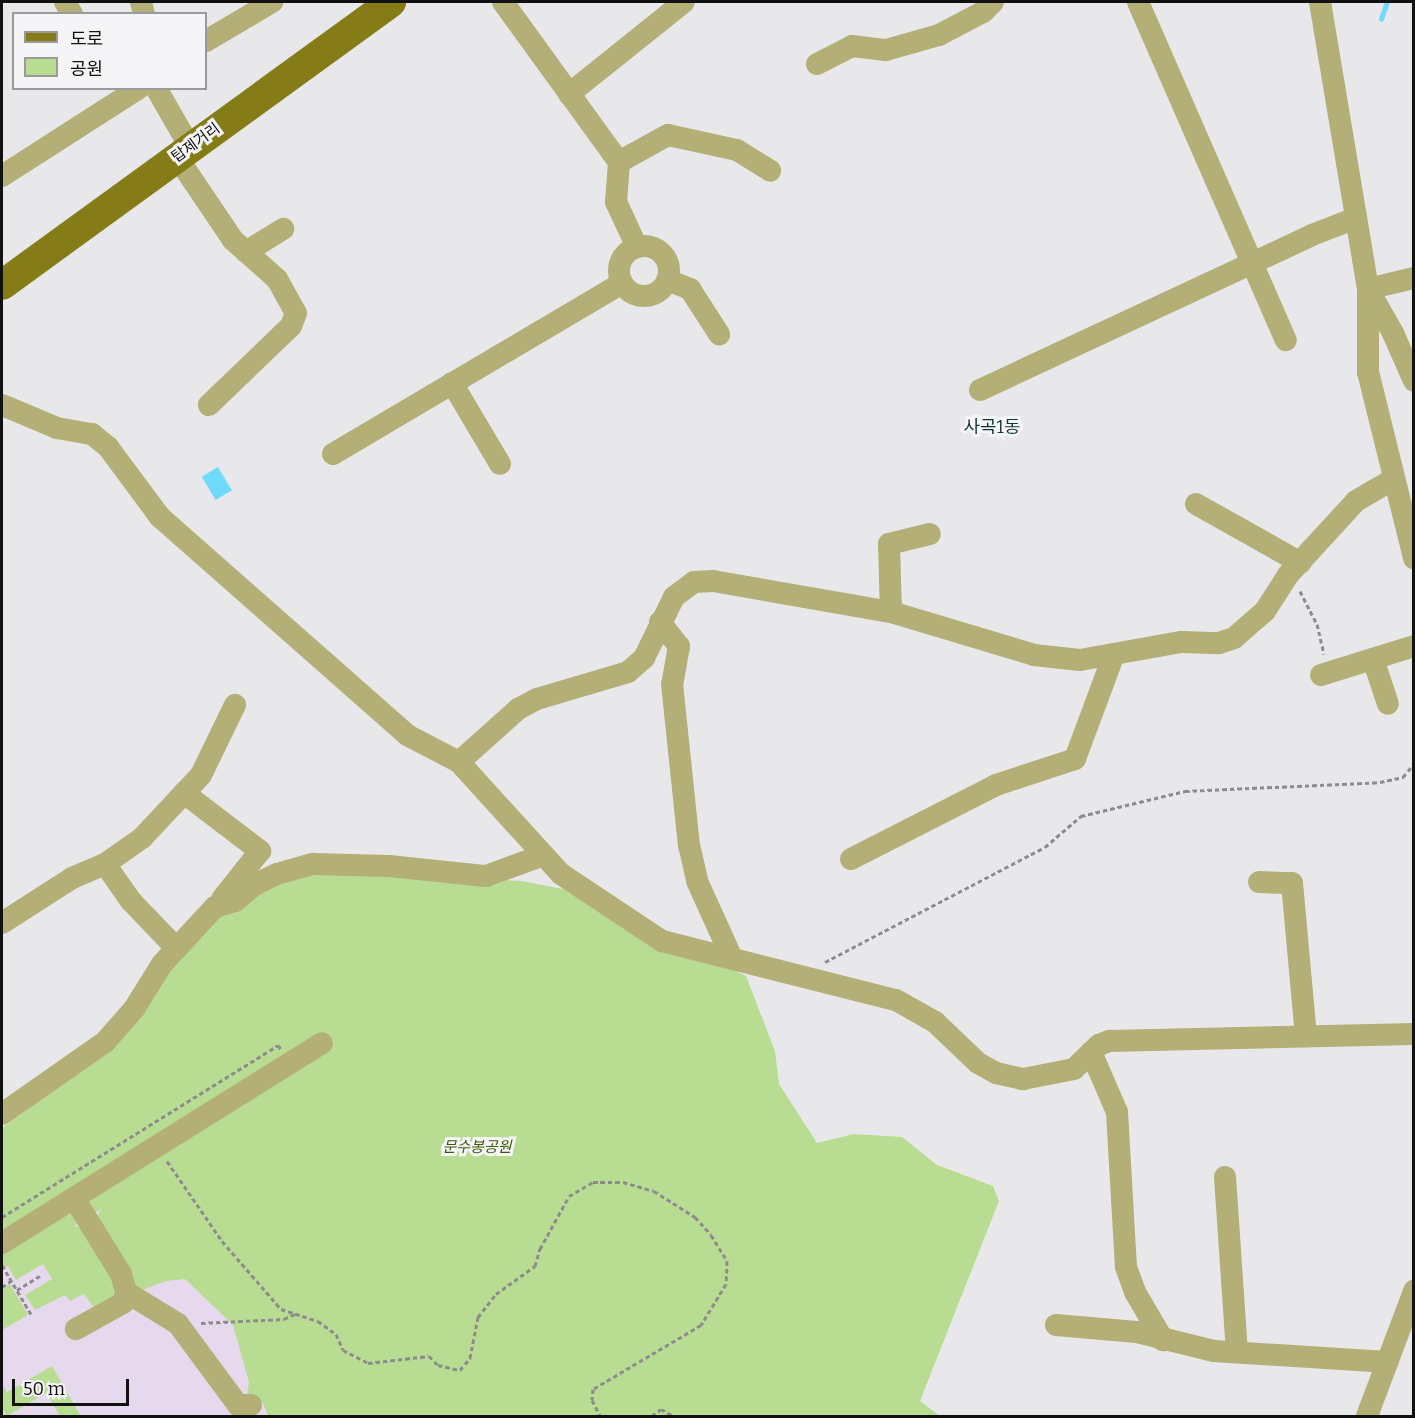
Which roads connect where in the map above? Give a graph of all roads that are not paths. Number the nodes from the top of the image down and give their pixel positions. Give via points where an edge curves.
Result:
1 (272, 2) edge
2 (391, 2) edge
3 (503, 2) edge
4 (684, 2) edge
5 (993, 2) edge
6 (1138, 2) edge
7 (1320, 2) edge
8 (207, 40) edge
9 (817, 64) dead end
10 (136, 90) edge
11 (157, 90) edge
12 (569, 94) junction
13 (184, 152) junction
14 (619, 162) junction
15 (770, 171) dead end
16 (2, 176) edge
17 (1356, 218) junction
18 (283, 229) dead end
19 (637, 247) junction
20 (246, 252) junction
21 (1254, 262) junction
22 (1413, 278) edge
23 (667, 280) junction
24 (622, 283) junction
25 (2, 285) edge
26 (1368, 289) junction
27 (719, 334) dead end
28 (1286, 340) dead end
29 (1413, 381) edge
30 (452, 383) junction
31 (980, 390) dead end
32 (2, 405) edge
33 (209, 405) dead end
34 (333, 454) dead end
35 (500, 464) dead end
36 (1392, 480) junction
37 (1196, 504) dead end
38 (930, 534) dead end
39 (1413, 558) edge
40 (1294, 569) junction
41 (891, 612) junction
42 (660, 622) junction
43 (1413, 646) edge
44 (1114, 654) junction
45 (1373, 659) junction
46 (1325, 673) road end
47 (1388, 704) dead end
48 (235, 705) dead end
49 (459, 762) junction
50 (184, 793) junction
51 (541, 856) junction
52 (851, 859) dead end
53 (105, 864) junction
54 (1259, 882) dead end
55 (215, 907) junction
56 (2, 922) edge
57 (177, 949) junction
58 (731, 956) junction
59 (1413, 1034) edge
60 (1306, 1036) junction
61 (322, 1043) dead end
62 (1091, 1052) junction
63 (2, 1114) edge
64 (1225, 1177) dead end
65 (74, 1198) junction
66 (2, 1243) edge
67 (1413, 1291) edge
68 (126, 1293) junction
69 (1056, 1325) dead end
70 (76, 1329) dead end
71 (1163, 1340) junction
72 (1237, 1351) junction
73 (1388, 1362) junction
74 (251, 1405) dead end
75 (1367, 1416) edge

1 - 8 street
2 - 13 main road, 탑제거리
3 - 12 street
4 - 12 street
5 - 9 street via 983,12 939,35 886,50 852,46
6 - 21 street
7 - 17 street
10 - 16 street
11 - 13 street
12 - 14 street
13 - 20 street
13 - 25 main road, 탑제거리
14 - 15 street via 668,135 737,150
14 - 19 street via 616,202
17 - 21 street
17 - 26 street
18 - 20 street
19 - 23 street via 648,246 666,259
19 - 24 street via 621,261
20 - 33 street via 277,279 296,312 291,326
21 - 28 street
21 - 31 street
22 - 26 street
23 - 24 street via 660,289 640,296
23 - 27 street via 690,289
24 - 30 street
26 - 29 street
26 - 36 street via 1368,372
30 - 34 street
30 - 35 street
32 - 49 street via 57,428 92,434 108,447 160,517 407,735
36 - 39 street
36 - 40 street via 1356,501
37 - 40 street
38 - 41 street via 889,544
40 - 44 street via 1265,611 1234,639 1219,643 1181,642
41 - 42 street via 704,581 694,582 678,593
41 - 44 street via 1034,655 1080,660
42 - 49 street via 644,658 628,672 537,699 518,709
42 - 58 street via 679,646 672,684 689,844 697,881
43 - 45 street
44 - 52 street via 1075,759 996,785
45 - 46 street
45 - 47 street
48 - 50 street via 201,775
49 - 51 street
50 - 53 street via 142,838
50 - 55 street via 260,851
51 - 55 street via 486,876 389,866 313,864 277,874 254,885 235,901
51 - 58 street via 561,874 662,941
53 - 56 street via 72,878
53 - 57 street via 131,901
54 - 60 street via 1292,883
55 - 57 street
57 - 63 street via 105,1042
58 - 62 street via 913,1008 935,1022 978,1063 1009,1077 1034,1078 1074,1069
59 - 60 street
60 - 62 street via 1109,1041
61 - 65 street
62 - 71 street via 1117,1112 1126,1268
64 - 72 street
65 - 66 street
65 - 68 street via 121,1274
67 - 73 street
68 - 70 street via 123,1303
68 - 74 street via 178,1324 238,1405
69 - 71 street via 1137,1332
71 - 72 street via 1214,1351
72 - 73 street
73 - 75 street

